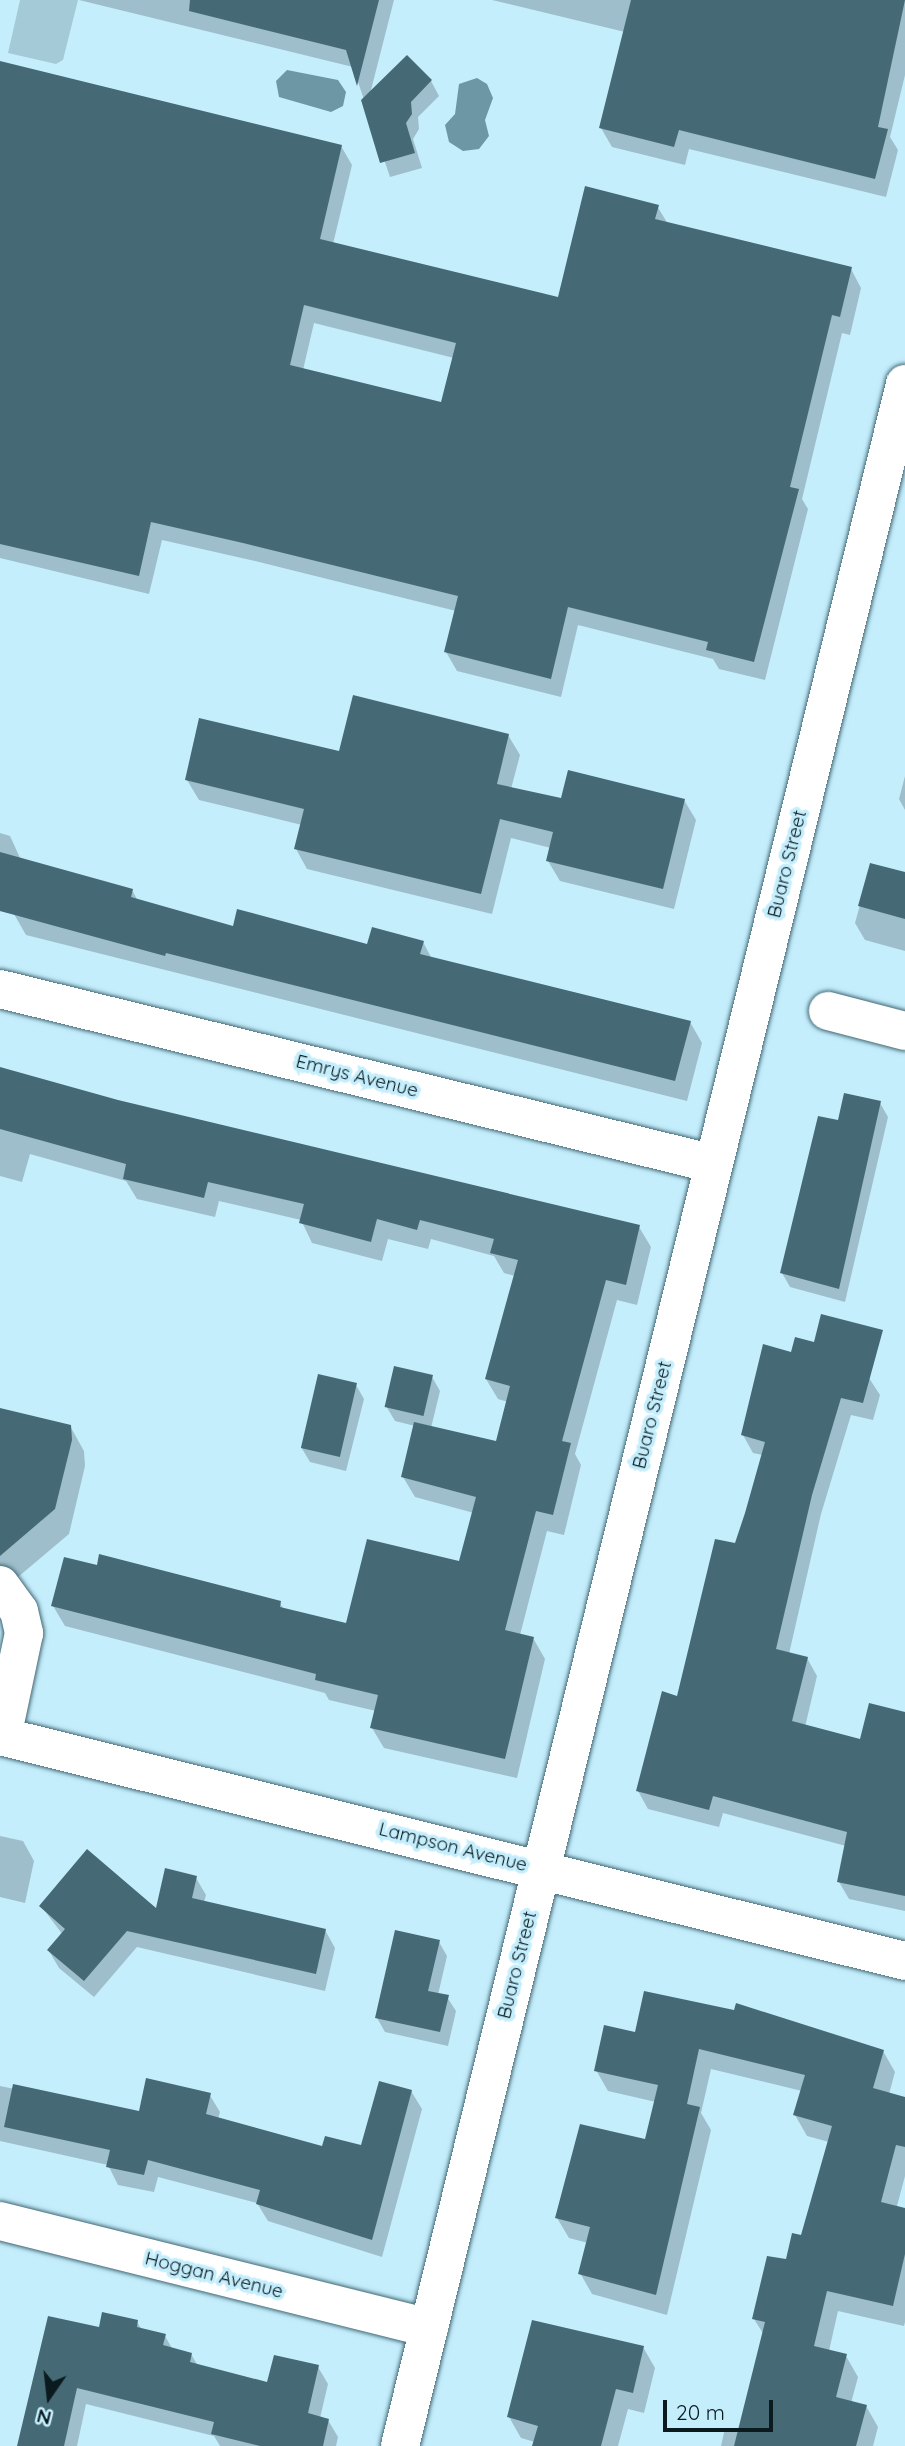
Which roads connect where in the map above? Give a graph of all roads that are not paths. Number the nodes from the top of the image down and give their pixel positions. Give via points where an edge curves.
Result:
1 (905, 384) edge
2 (0, 989) edge
3 (828, 1011) dead end
4 (905, 1031) edge
5 (714, 1164) junction
6 (0, 1586) edge
7 (1, 1736) edge
8 (541, 1868) junction
9 (905, 1961) edge
10 (0, 2221) edge
11 (429, 2328) junction
12 (400, 2446) edge

1 - 5 street, Buaro Street
2 - 5 street, Emrys Avenue
3 - 4 street
5 - 8 street, Buaro Street
6 - 7 street via 19,1611 24,1633
7 - 8 street, Lampson Avenue
8 - 9 street, Lampson Avenue
8 - 11 street, Buaro Street
10 - 11 street, Hoggan Avenue
11 - 12 street, Buaro Street

